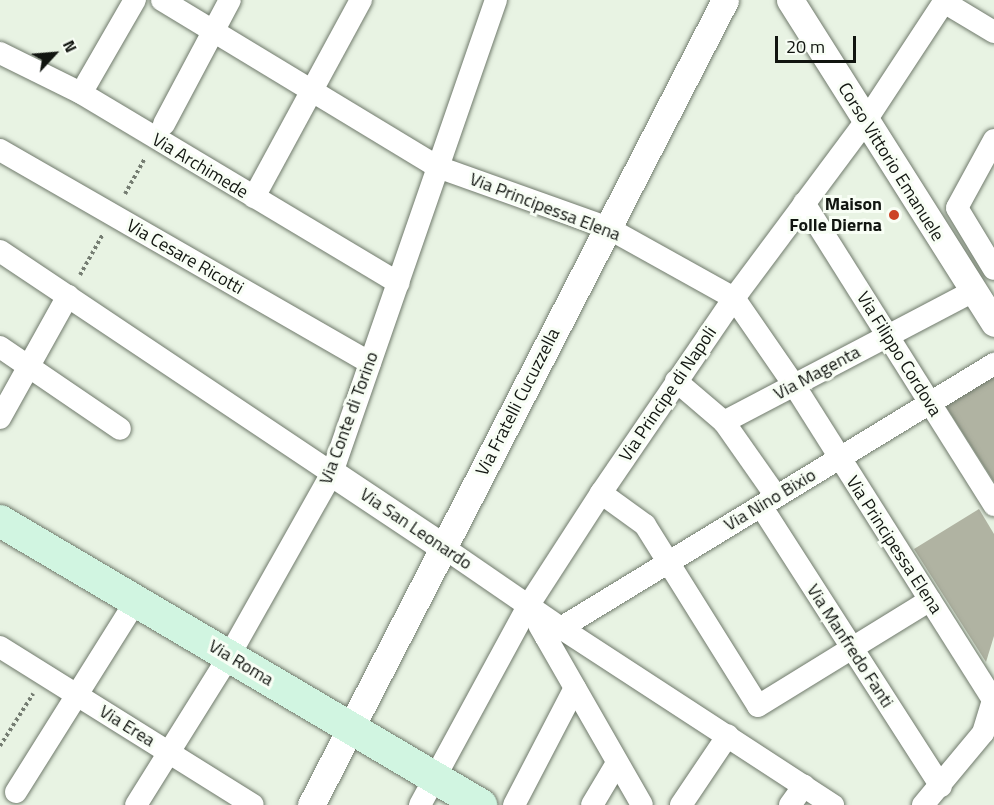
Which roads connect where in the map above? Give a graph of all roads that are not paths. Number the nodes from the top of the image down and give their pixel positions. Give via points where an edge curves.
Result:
1 (135, 0) edge
2 (162, 0) edge
3 (230, 0) edge
4 (361, 0) edge
5 (496, 0) edge
6 (725, 0) edge
7 (790, 0) edge
8 (944, 1) edge
9 (994, 32) edge
10 (212, 33) junction
11 (0, 53) edge
12 (87, 82) dead end
13 (312, 91) junction
14 (865, 122) junction
15 (164, 124) dead end
16 (994, 140) edge
17 (0, 150) edge
18 (438, 167) junction
19 (254, 197) junction
20 (804, 203) junction
21 (608, 228) junction
22 (0, 251) edge
23 (994, 269) edge
24 (398, 283) junction
25 (973, 291) junction
26 (68, 296) junction
27 (734, 298) junction
28 (994, 323) edge
29 (888, 336) junction
30 (0, 347) edge
31 (370, 363) junction
32 (994, 364) edge
33 (28, 366) junction
34 (676, 381) junction
35 (794, 386) junction
36 (929, 403) junction
37 (0, 418) edge
38 (724, 422) junction
39 (120, 429) dead end
40 (838, 459) junction
41 (332, 472) junction
42 (601, 493) junction
43 (769, 501) junction
44 (994, 505) edge
45 (0, 521) edge
46 (443, 547) junction
47 (669, 562) junction
48 (930, 600) junction
49 (136, 602) junction
50 (528, 606) junction
51 (553, 633) junction
52 (0, 647) edge
53 (851, 649) junction
54 (229, 656) junction
55 (575, 688) junction
56 (77, 695) junction
57 (994, 700) edge
58 (350, 727) junction
59 (728, 735) junction
60 (169, 752) junction
61 (618, 763) junction
62 (434, 778) junction
63 (804, 786) junction
64 (940, 786) junction
65 (11, 799) edge
66 (136, 805) edge
67 (253, 805) edge
68 (311, 805) edge
69 (420, 805) edge
70 (481, 805) edge
71 (514, 805) edge
72 (592, 805) edge
73 (642, 805) edge
74 (681, 805) edge
75 (790, 805) edge
76 (833, 805) edge
77 (923, 805) edge

1 - 12 street
2 - 10 street, Via Principessa Elena
3 - 10 street
4 - 13 street
5 - 18 street, Via Conte di Torino
6 - 21 street, Via Fratelli Cucuzzella
7 - 14 street, Corso Vittorio Emanuele
8 - 9 street
8 - 14 street, Via Principe di Napoli
10 - 13 street, Via Principessa Elena
10 - 15 street
11 - 19 street, Via Archimede via 81,93
13 - 18 street, Via Principessa Elena
13 - 19 street
14 - 20 street, Via Principe di Napoli
14 - 25 street, Corso Vittorio Emanuele
16 - 23 street via 957,208
17 - 31 street, Via Cesare Ricotti
18 - 21 street, Via Principessa Elena
18 - 24 street, Via Conte di Torino
19 - 24 street, Via Archimede
20 - 27 street, Via Principe di Napoli
20 - 29 street, Via Filippo Cordova
21 - 27 street, Via Principessa Elena
21 - 46 street, Via Fratelli Cucuzzella
22 - 26 street, Via San Leonardo
24 - 31 street, Via Conte di Torino
25 - 28 street, Corso Vittorio Emanuele
25 - 29 street, Via Magenta
26 - 33 street
26 - 41 street, Via San Leonardo
27 - 34 street, Via Principe di Napoli
27 - 35 street, Via Principessa Elena
29 - 35 street, Via Magenta
29 - 36 street, Via Filippo Cordova
30 - 33 street
31 - 41 street, Via Conte di Torino
32 - 36 street, Via Nino Bixio
33 - 37 street
33 - 39 street
34 - 38 street, Via Manfredo Fanti
34 - 42 street, Via Principe di Napoli
35 - 38 street, Via Magenta
35 - 40 street, Via Principessa Elena
36 - 40 street, Via Nino Bixio
36 - 44 street, Via Filippo Cordova
38 - 43 street, Via Manfredo Fanti
40 - 43 street, Via Nino Bixio
40 - 48 street, Via Principessa Elena
41 - 46 street, Via San Leonardo
41 - 54 street, Via Conte di Torino
42 - 47 street via 645,525
42 - 50 street, Via Principe di Napoli
43 - 47 street, Via Nino Bixio
43 - 53 street, Via Manfredo Fanti
45 - 49 main road, Via Roma
46 - 50 street, Via San Leonardo
46 - 58 street, Via Fratelli Cucuzzella
47 - 51 street, Via Nino Bixio
47 - 53 street via 758,706
48 - 53 street
48 - 57 street, Via Principessa Elena
49 - 54 main road, Via Roma
49 - 56 street
50 - 51 street, Via San Leonardo
50 - 62 street, Via Principe di Napoli
51 - 55 street
51 - 59 street, Via San Leonardo
52 - 56 street, Via Erea
53 - 64 street, Via Manfredo Fanti
54 - 58 main road, Via Roma
54 - 60 street, Via Conte di Torino
55 - 61 street
55 - 71 street
56 - 60 street, Via Erea
56 - 65 street
57 - 64 street via 982,733
58 - 62 main road, Via Roma
58 - 68 street, Via Fratelli Cucuzzella
59 - 63 street, Via San Leonardo
59 - 74 street
60 - 66 street, Via Conte di Torino
60 - 67 street, Via Erea
61 - 72 street
61 - 73 street
62 - 69 street, Via Principe di Napoli
62 - 70 main road, Via Roma
63 - 75 street
63 - 76 street, Via San Leonardo
64 - 77 street

